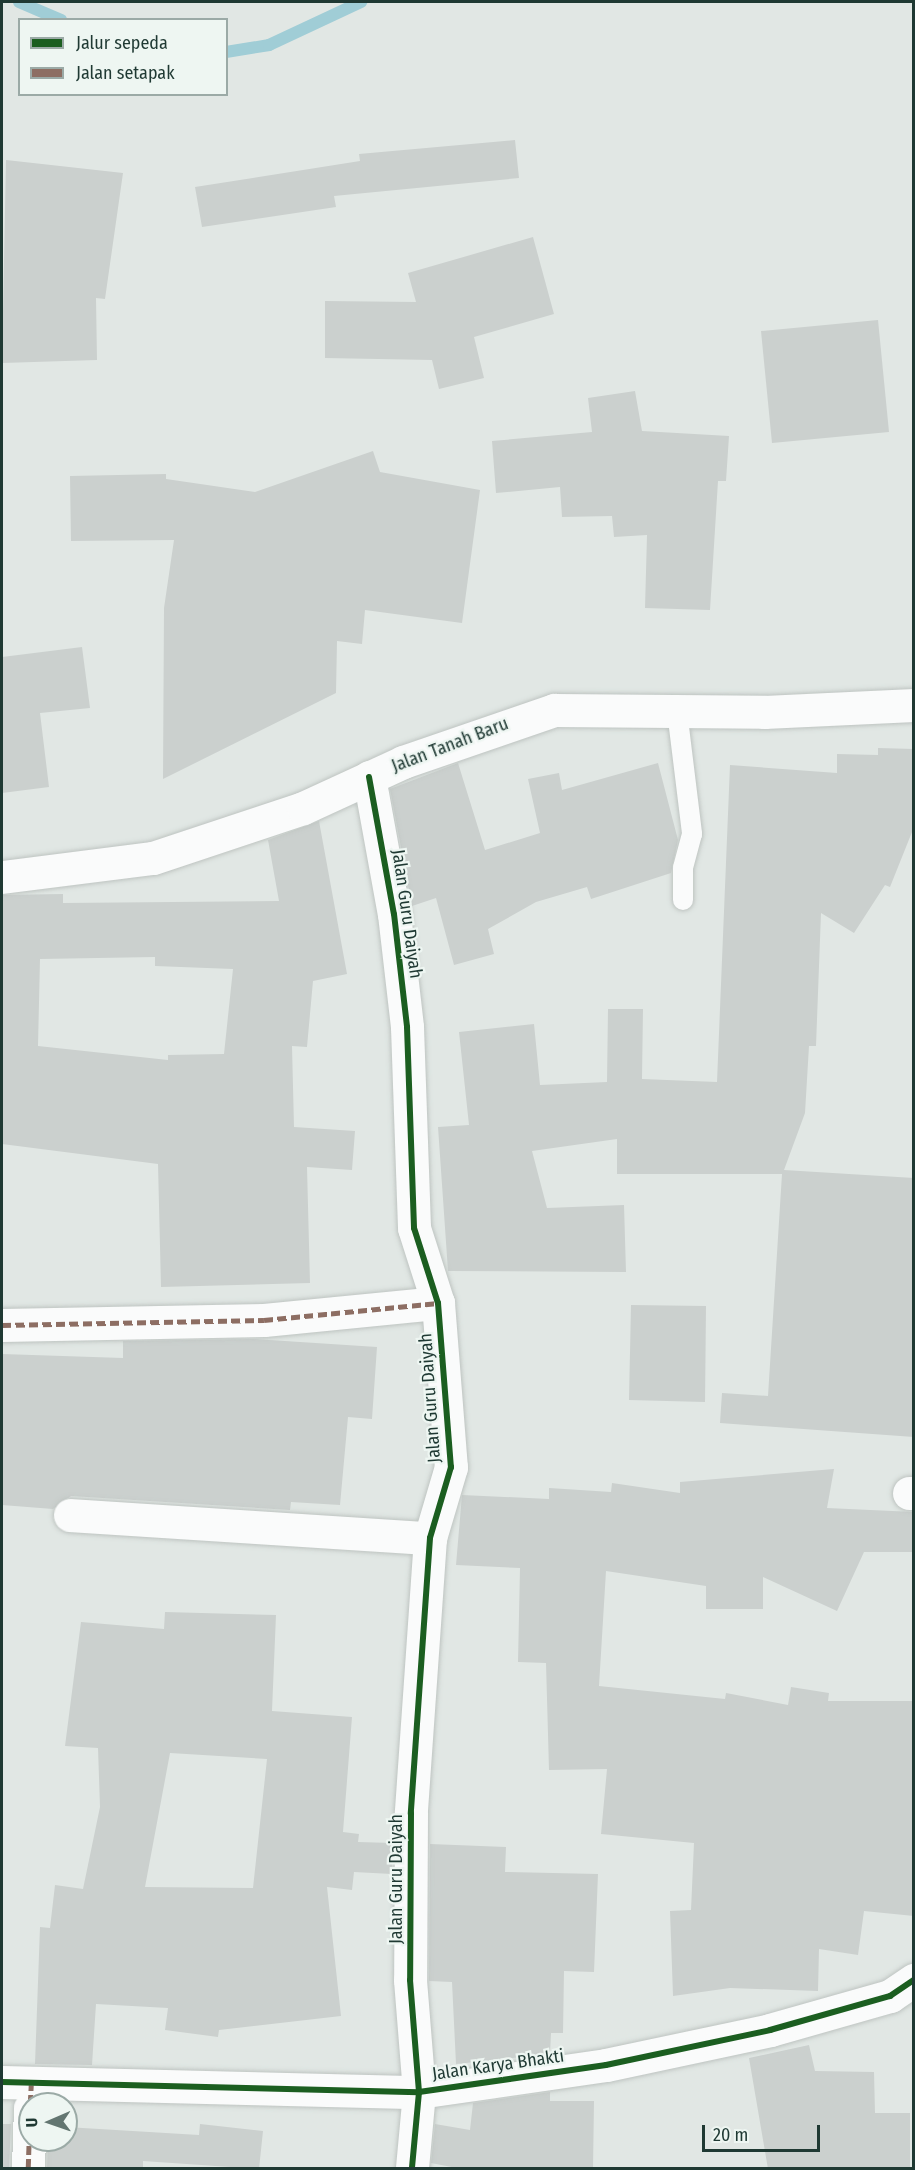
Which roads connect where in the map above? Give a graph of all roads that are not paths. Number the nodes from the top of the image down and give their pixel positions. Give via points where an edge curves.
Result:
1 (914, 705) edge
2 (677, 711) junction
3 (369, 777) junction
4 (2, 877) edge
5 (683, 900) dead end
6 (438, 1303) junction
7 (2, 1325) edge
8 (70, 1515) dead end
9 (430, 1538) junction
10 (914, 1980) edge
11 (419, 2092) junction
12 (78, 2095) edge
13 (27, 2152) edge
14 (28, 2169) edge
15 (412, 2169) edge

1 - 2 street, Jalan Tanah Baru
2 - 3 street, Jalan Tanah Baru via 554,710
2 - 5 lane via 692,834 683,868
3 - 4 street, Jalan Tanah Baru via 303,808 153,858
3 - 6 street, Jalan Guru Daiyah via 407,1027 414,1228
6 - 7 street via 264,1320
6 - 9 street, Jalan Guru Daiyah via 451,1467
8 - 9 street
9 - 11 street, Jalan Guru Daiyah via 411,1814 410,1980
10 - 11 street, Jalan Karya Bhakti via 890,1996 770,2030 606,2065
11 - 12 street, Jalan Karya Bhakti
11 - 15 street, Jalan Guru Daiyah
13 - 14 street

